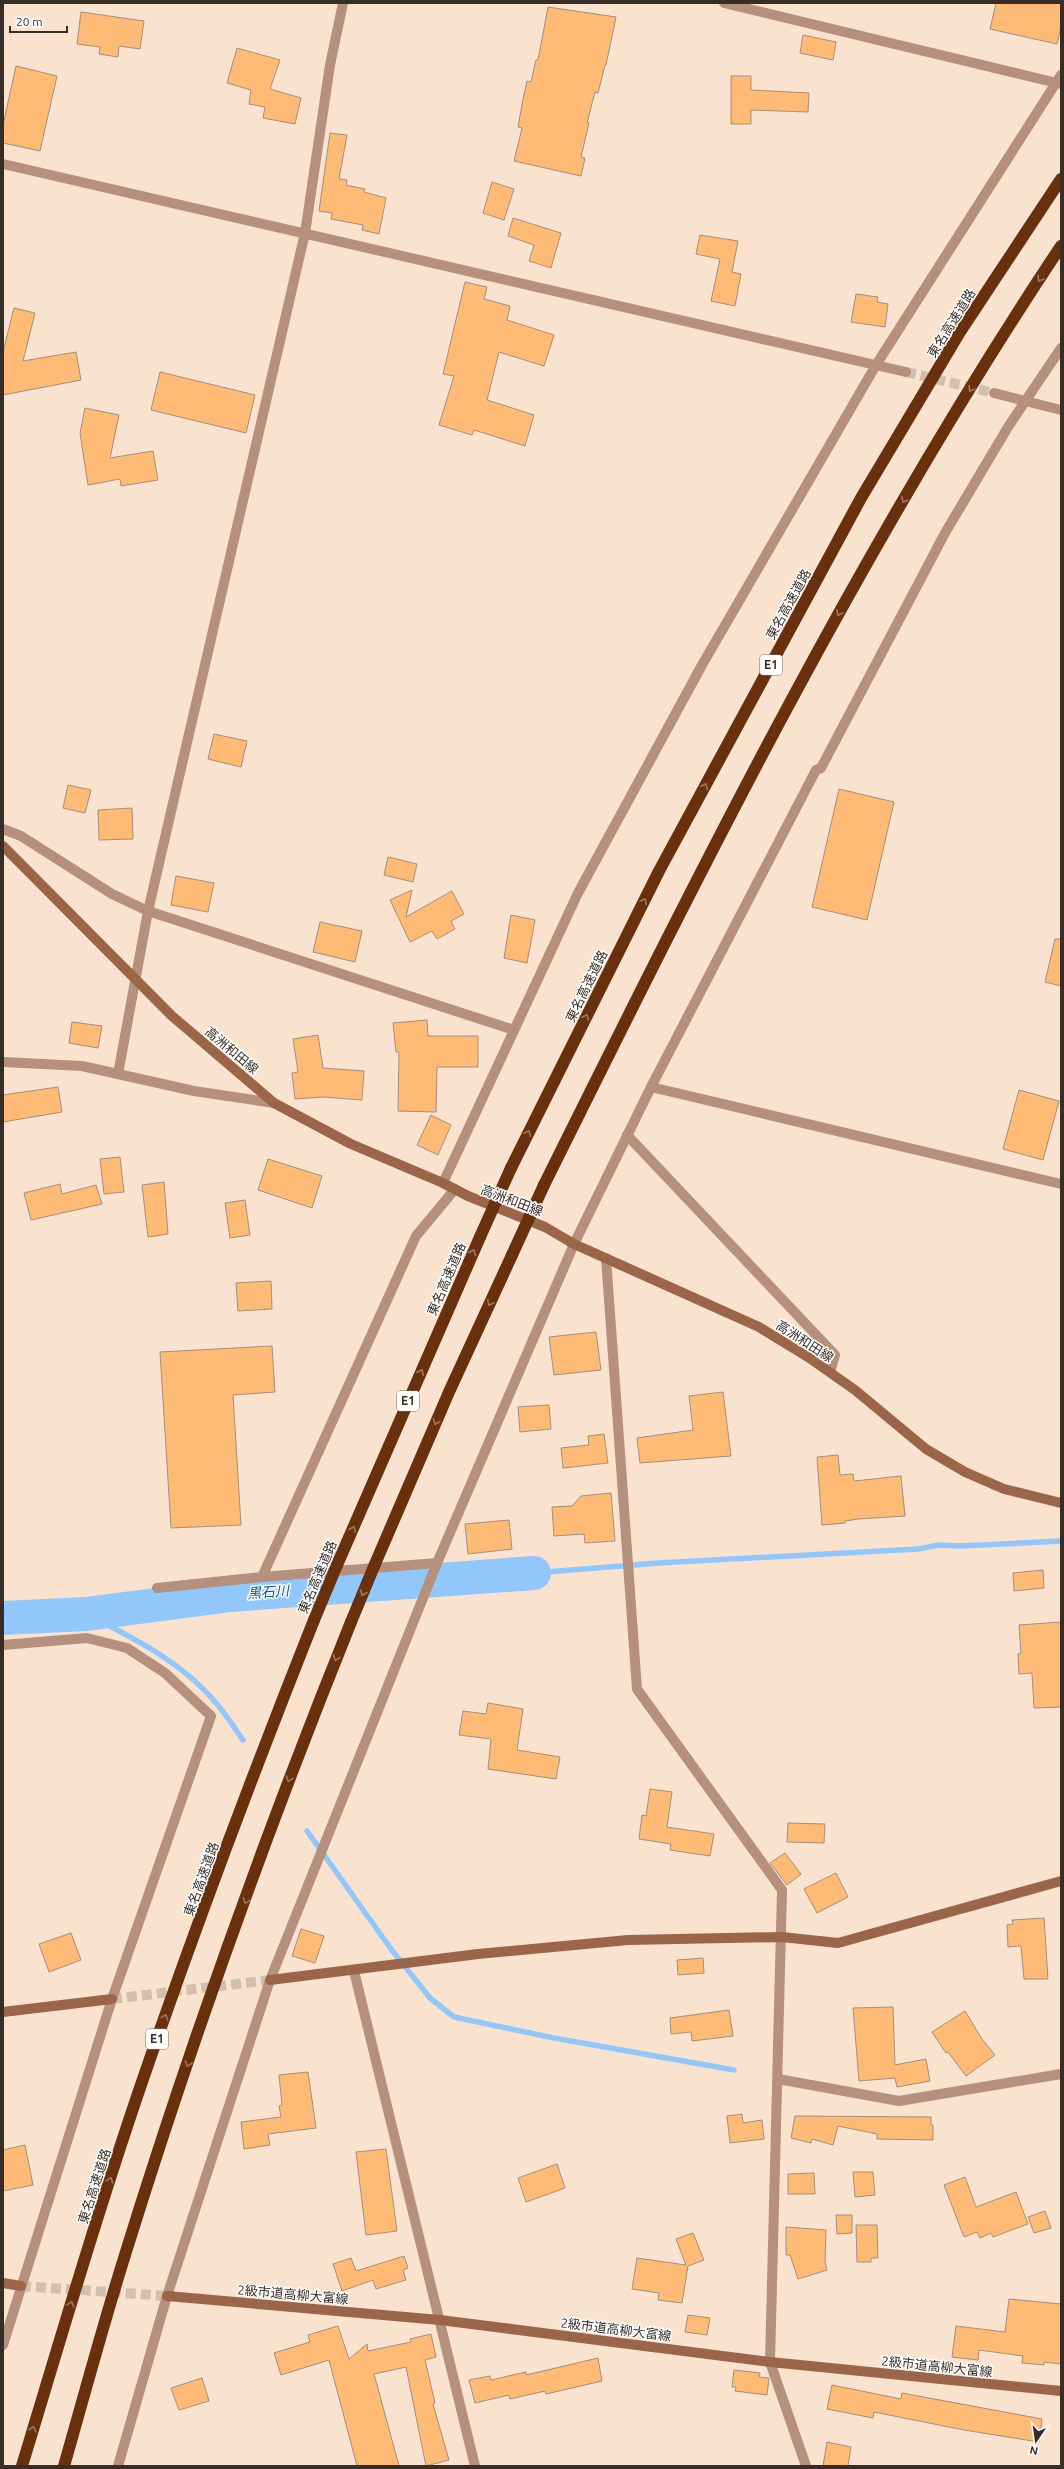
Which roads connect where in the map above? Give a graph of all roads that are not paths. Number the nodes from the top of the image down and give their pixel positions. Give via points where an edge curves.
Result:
1 (343, 3) edge
2 (724, 3) edge
3 (1059, 80) edge
4 (3, 164) edge
5 (1061, 179) edge
6 (305, 233) junction
7 (1061, 246) edge
8 (1061, 348) edge
9 (876, 365) junction
10 (906, 372) tunnel mouth
11 (994, 393) tunnel mouth
12 (1026, 400) junction
13 (1061, 410) edge
14 (3, 829) edge
15 (3, 846) edge
16 (148, 911) junction
17 (136, 980) junction
18 (514, 1030) junction
19 (3, 1062) edge
20 (118, 1074) junction
21 (651, 1087) junction
22 (274, 1103) junction
23 (627, 1136) junction
24 (443, 1183) junction
25 (1061, 1184) edge
26 (454, 1189) junction
27 (574, 1244) junction
28 (606, 1258) junction
29 (830, 1372) junction
30 (1061, 1503) edge
31 (435, 1566) junction
32 (262, 1577) junction
33 (157, 1588) dead end
34 (3, 1645) edge
35 (1061, 1881) edge
36 (782, 1937) junction
37 (354, 1971) junction
38 (270, 1980) junction
39 (112, 1999) junction
40 (3, 2012) edge
41 (1061, 2074) edge
42 (778, 2079) junction
43 (3, 2283) edge
44 (21, 2286) junction
45 (167, 2296) junction
46 (440, 2320) junction
47 (3, 2345) edge
48 (770, 2362) junction
49 (1061, 2391) edge
50 (22, 2466) edge
51 (64, 2466) edge
52 (118, 2466) edge
53 (475, 2466) edge
54 (806, 2466) edge

1 - 6 street via 330,65
2 - 3 street
3 - 9 street
4 - 6 street
50 -> 5 highway, 東名高速道路 / E1, bridge via 89,2245 143,2079 273,1723 314,1620 511,1168 659,871 861,498 960,332
6 - 9 street
6 - 16 street
7 -> 51 highway, E1, bridge via 929,457 817,650 692,886 544,1185 449,1392 350,1622 305,1736 178,2091 125,2256
8 - 12 street
9 - 10 street
9 - 18 street via 665,734 578,893
11 - 12 street
12 - 13 street
12 - 21 street via 945,533 820,768 816,770
14 - 16 street via 21,836 112,894
15 - 17 street, 高洲和田線
16 - 17 street
16 - 18 street
17 - 20 street
17 - 22 street, 高洲和田線 via 172,1016
18 - 24 street
19 - 20 street via 82,1066
20 - 22 street via 194,1092
21 - 23 street
21 - 25 street
22 - 24 street, 高洲和田線 via 351,1144
23 - 27 street
23 - 29 street via 835,1355
24 - 26 street, 高洲和田線
26 - 27 street, 高洲和田線 via 545,1226
26 - 32 street via 416,1236
27 - 28 street, 高洲和田線
27 - 31 street
28 - 29 street, 高洲和田線 via 759,1327
28 - 36 street via 637,1689 782,1890
29 - 30 street, 高洲和田線 via 926,1449 965,1472 1004,1489
31 - 32 street
31 - 38 street
32 - 33 street
34 - 39 street via 87,1638 127,1648 165,1673 211,1716
35 - 36 street via 838,1943
36 - 37 street via 628,1940 438,1959
36 - 42 street
37 - 38 street
37 - 46 street
38 - 45 street
39 - 40 street
39 - 44 street
41 - 42 street via 899,2101
42 - 48 street
43 - 44 street
44 - 47 street
45 - 46 street, 2級市道高柳大富線
45 - 52 street
46 - 48 street, 2級市道高柳大富線
46 - 53 street
48 - 49 street, 2級市道高柳大富線
48 - 54 street

